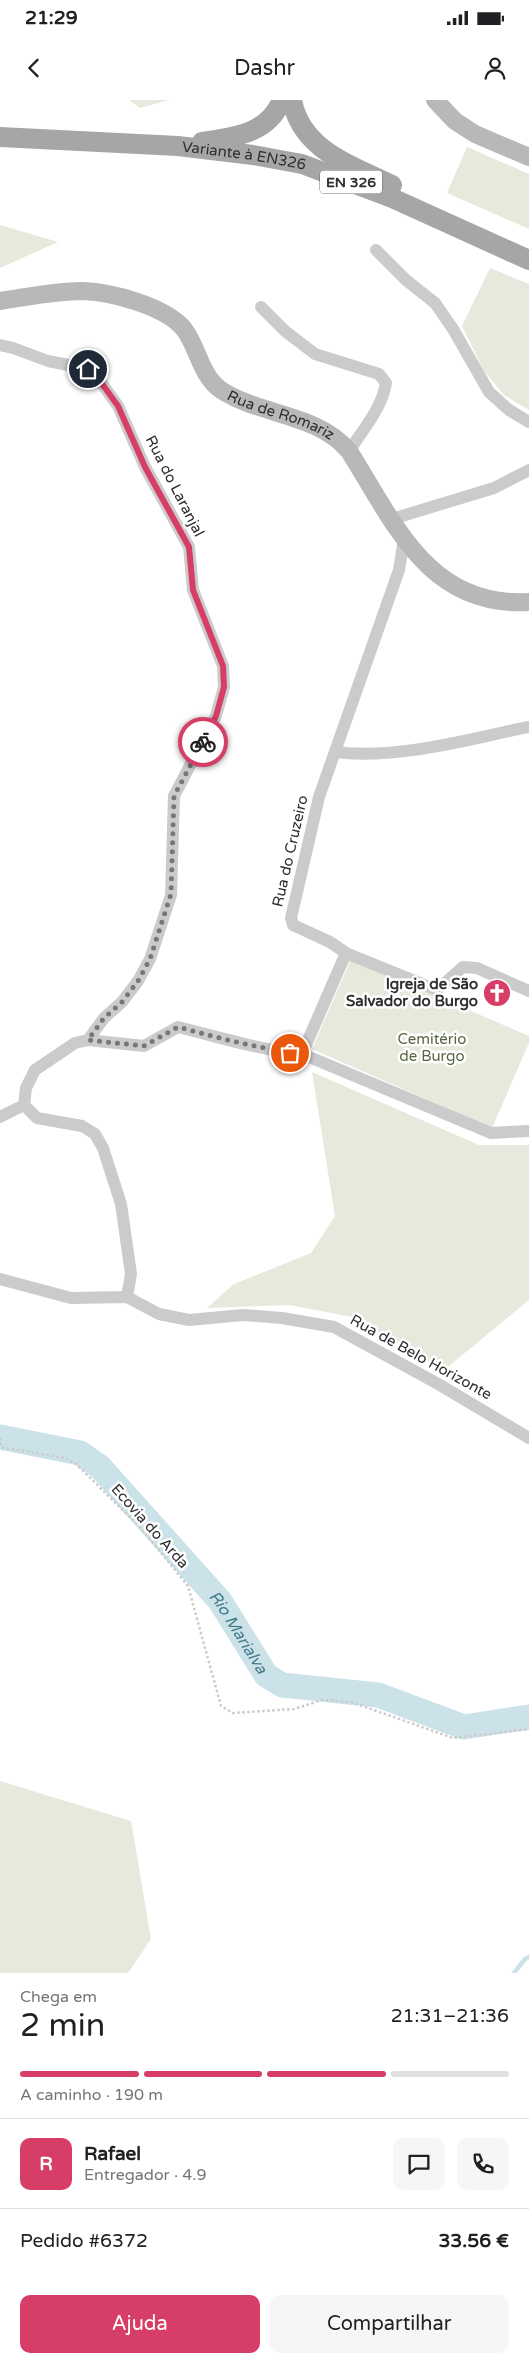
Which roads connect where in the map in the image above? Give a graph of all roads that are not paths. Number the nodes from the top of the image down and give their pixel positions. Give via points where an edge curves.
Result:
1 (282, 100) edge
2 (292, 100) edge
3 (435, 100) edge
4 (0, 137) edge
5 (178, 146) junction
6 (529, 157) edge
7 (376, 250) dead end
8 (521, 257) edge
9 (0, 301) edge
10 (261, 307) dead end
11 (0, 345) edge
12 (529, 422) edge
13 (349, 451) junction
14 (529, 470) edge
15 (392, 519) junction
16 (404, 539) junction
17 (529, 602) edge
18 (529, 727) edge
19 (335, 752) junction
20 (346, 953) junction
21 (529, 991) edge
22 (88, 1040) junction
23 (302, 1054) junction
24 (24, 1105) junction
25 (0, 1117) edge
26 (529, 1131) edge
27 (0, 1279) edge
28 (127, 1297) junction
29 (529, 1438) edge

1 - 5 main road via 274,115 252,131
2 - 8 main road via 299,124 311,141 327,152 427,203
3 - 6 main road via 455,121 475,134
4 - 5 main road, Variante à EN326 / EN 326
5 - 8 main road, Variante à EN326 / EN 326 via 302,164 392,198
7 - 12 street via 435,303 489,392
9 - 13 main road, Rua de Romariz via 84,291 145,305 168,316 184,329 201,366 220,389 320,428 338,438
10 - 13 street via 315,354 379,374 386,382 376,410
11 - 22 street, Rua do Laranjal via 48,361 88,369 118,406 145,467 189,547 193,590 223,666 224,687 216,716 174,796 171,894 150,959 122,1002 104,1018
13 - 15 main road, Rua de Romariz
14 - 15 street via 494,488
15 - 16 main road, Rua de Romariz
16 - 17 main road, Rua de Romariz via 436,574 467,593 504,604
16 - 19 street, Rua do Cruzeiro via 399,570
18 - 19 street via 388,752
19 - 20 street, Rua do Cruzeiro via 319,797 291,918 293,925
20 - 21 street, Rua do Cruzeiro via 437,990 463,967 477,968
20 - 23 street
22 - 23 street via 144,1046 178,1027 240,1044
22 - 24 street via 75,1043 35,1070 26,1088
23 - 26 street via 491,1133
24 - 25 street
24 - 28 street via 36,1118 82,1126 95,1134 103,1148 121,1204 131,1274
27 - 28 street, Rua de Belo Horizonte via 71,1298
28 - 29 street, Rua de Belo Horizonte via 159,1314 189,1320 243,1315 334,1327

